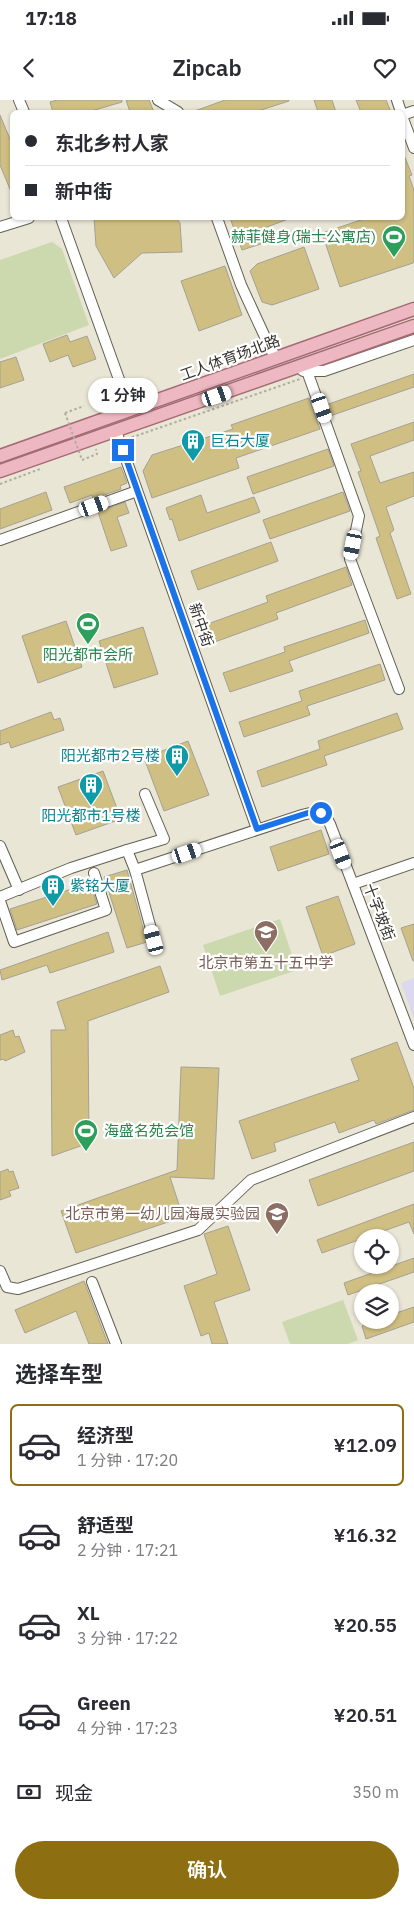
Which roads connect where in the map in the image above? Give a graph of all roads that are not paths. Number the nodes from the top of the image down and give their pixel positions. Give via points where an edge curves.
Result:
1 (158, 100) edge
2 (175, 110) edge
3 (405, 123) edge
4 (414, 148) edge
5 (23, 220) edge
6 (62, 220) edge
7 (219, 220) edge
8 (0, 227) edge
9 (414, 309) edge
10 (414, 326) edge
11 (414, 340) edge
12 (277, 358) junction
13 (288, 371) junction
14 (308, 374) junction
15 (130, 410) junction
16 (118, 436) junction
17 (0, 456) edge
18 (0, 471) edge
19 (137, 491) junction
20 (0, 540) edge
21 (399, 689) dead end
22 (145, 794) dead end
23 (257, 829) junction
24 (0, 846) edge
25 (127, 850) junction
26 (414, 863) edge
27 (135, 870) junction
28 (94, 873) dead end
29 (353, 884) junction
30 (19, 890) junction
31 (0, 897) edge
32 (0, 901) edge
33 (154, 940) dead end
34 (414, 1045) edge
35 (414, 1117) edge
36 (0, 1271) edge
37 (92, 1282) dead end
38 (116, 1344) edge

1 - 2 street
3 - 4 street
5 - 8 street
6 - 15 street
7 - 12 street via 241,285
9 - 12 main road, 工人体育场北路
10 - 13 main road, 工人体育场北路
11 - 14 street, 工人体育场北路
12 - 15 main road, 工人体育场北路
13 - 14 street, 工人体育场北路
13 - 16 main road, 工人体育场北路
14 - 21 street via 359,516 350,559
15 - 17 main road, 工人体育场北路
16 - 18 main road, 工人体育场北路
16 - 19 street, 新中街
19 - 20 street
19 - 23 street, 新中街
22 - 25 street via 164,839
23 - 27 street, 十字坡街
23 - 29 street, 十字坡街 via 314,811 321,813 330,824
24 - 30 street
25 - 27 street
25 - 30 street via 71,868
26 - 29 street
27 - 33 street
28 - 32 street via 106,910 14,942
29 - 34 street, 十字坡街
30 - 31 street
35 - 36 street via 251,1180 198,1230 18,1289 7,1287
37 - 38 street

